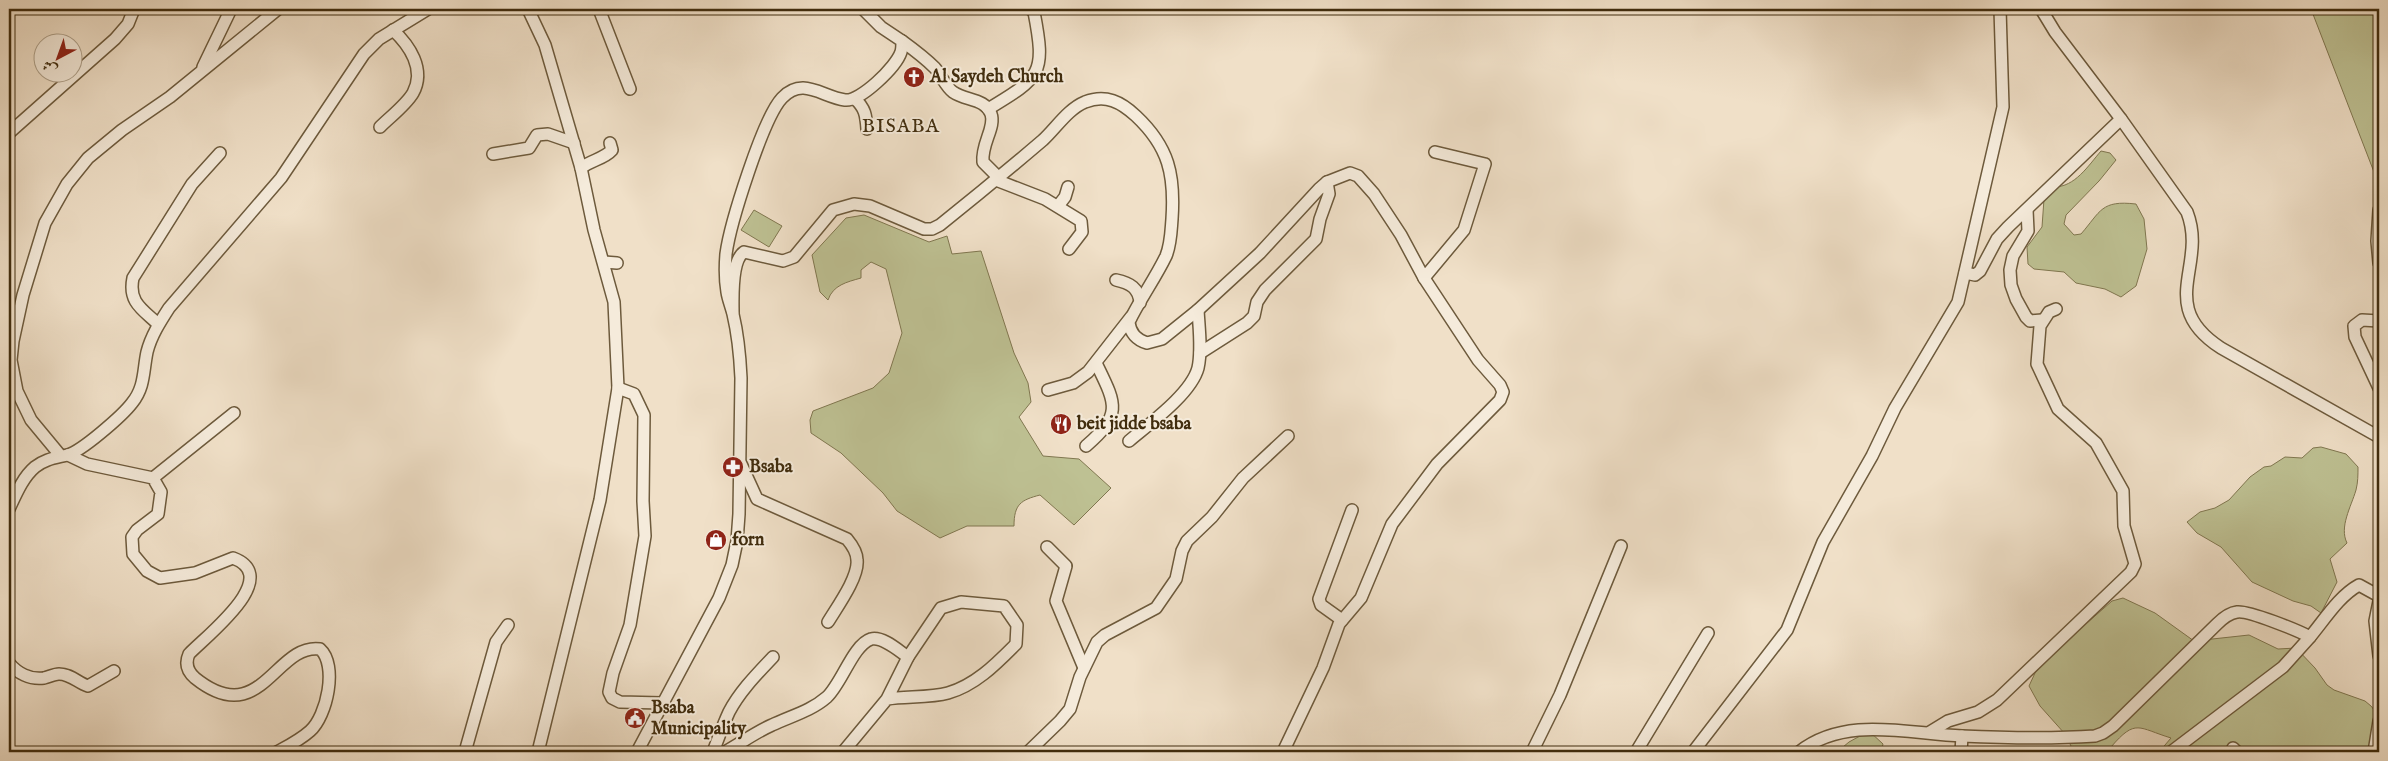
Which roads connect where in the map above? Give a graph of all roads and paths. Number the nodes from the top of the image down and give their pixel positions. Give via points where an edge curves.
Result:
1 (134, 9) edge
2 (231, 9) edge
3 (278, 9) edge
4 (428, 9) edge
5 (528, 9) edge
6 (599, 9) edge
7 (863, 9) edge
8 (2000, 9) edge
9 (2042, 9) edge
10 (1033, 10) edge
11 (393, 30) junction
12 (902, 41) junction
13 (201, 70) junction
14 (630, 89) dead end
15 (855, 98) junction
16 (988, 109) junction
17 (2121, 119) junction
18 (380, 127) dead end
19 (868, 129) dead end
20 (9, 132) edge
21 (574, 143) junction
22 (610, 143) dead end
23 (1435, 152) dead end
24 (220, 153) dead end
25 (493, 154) dead end
26 (582, 168) junction
27 (998, 179) junction
28 (1327, 182) junction
29 (1068, 187) dead end
30 (1058, 206) junction
31 (2027, 210) junction
32 (2379, 210) edge
33 (1069, 249) dead end
34 (604, 262) junction
35 (617, 263) dead end
36 (2379, 263) edge
37 (1965, 273) junction
38 (1424, 278) junction
39 (1116, 280) dead end
40 (1140, 303) junction
41 (2056, 309) dead end
42 (1198, 310) junction
43 (733, 312) junction
44 (1131, 317) junction
45 (2042, 320) junction
46 (2379, 320) edge
47 (158, 324) junction
48 (1200, 353) junction
49 (1096, 363) junction
50 (618, 388) junction
51 (2379, 388) edge
52 (1048, 390) dead end
53 (234, 413) dead end
54 (1288, 436) dead end
55 (2379, 437) edge
56 (1129, 441) dead end
57 (1086, 446) dead end
58 (64, 455) junction
59 (739, 460) junction
60 (152, 478) junction
61 (9, 509) edge
62 (1352, 510) dead end
63 (1621, 546) dead end
64 (1047, 547) dead end
65 (2379, 596) edge
66 (2379, 601) edge
67 (1342, 620) junction
68 (828, 622) dead end
69 (508, 625) dead end
70 (1708, 633) dead end
71 (2310, 637) junction
72 (2379, 656) edge
73 (908, 657) junction
74 (773, 658) dead end
75 (9, 663) edge
76 (1084, 668) junction
77 (114, 671) dead end
78 (887, 699) junction
79 (662, 703) junction
80 (2379, 721) edge
81 (1930, 732) junction
82 (1962, 736) junction
83 (277, 752) edge
84 (465, 752) edge
85 (538, 752) edge
86 (637, 752) edge
87 (712, 752) edge
88 (725, 752) edge
89 (843, 752) edge
90 (1028, 752) edge
91 (1283, 752) edge
92 (1532, 752) edge
93 (1636, 752) edge
94 (1693, 752) edge
95 (1799, 752) edge
96 (1961, 752) edge
97 (2171, 752) edge
98 (2374, 752) edge

1 - 20 street via 128,24 115,39
2 - 13 street
3 - 13 street
4 - 11 street
5 - 21 street via 545,45
6 - 14 street
7 - 12 street
8 - 37 street via 2003,107
9 - 17 street via 2055,32
10 - 16 street via 1041,47 1037,72 1019,90
11 - 18 street via 405,41 412,54 417,78 413,94
11 - 47 street via 364,54 281,178 180,293
12 - 15 street via 901,52 883,76
12 - 16 street via 933,66 949,89 963,98 983,103
13 - 58 street via 88,158 67,184 45,223 23,294 11,360 17,391 31,420
15 - 19 street via 866,114
15 - 43 street via 845,100 798,87 773,110 743,192 726,255 727,294
16 - 27 street via 993,124 982,156 983,162
17 - 31 street
17 - 55 street via 2175,193 2190,222 2192,237 2186,300 2196,327 2206,339
21 - 25 street via 548,134 536,135 529,148
21 - 26 street
22 - 26 street via 612,150 607,155
23 - 38 street via 1485,164 1464,230
24 - 47 street via 192,184 133,278 130,290 136,304
26 - 34 street
27 - 30 street
27 - 40 street via 1083,103 1108,99 1129,109 1163,148 1169,164 1173,198 1168,249
27 - 43 street via 932,229 924,229 870,206 854,204 833,210 794,257 784,261 744,252 734,272
28 - 38 street via 1350,173 1358,176 1401,235
28 - 42 street via 1260,253
28 - 48 street via 1329,194 1316,239 1265,290 1257,302 1254,316 1247,323
29 - 30 street
30 - 33 street via 1081,221 1083,227 1078,240
31 - 37 street via 1997,239 1980,271 1975,275
31 - 45 street via 2028,231 2013,256 2011,285 2026,317 2030,321
32 - 36 street
34 - 35 street
34 - 50 street via 616,317
37 - 94 street via 1955,311 1904,392 1823,542 1787,630
38 - 67 street via 1478,360 1504,392 1500,400 1437,464 1392,524 1361,598
39 - 40 street via 1134,287
40 - 44 street
41 - 45 street
42 - 44 street via 1162,339 1147,343 1140,341 1132,332
42 - 48 street
43 - 59 street via 740,351
44 - 49 street
45 - 81 street via 2038,332 2037,364 2058,408 2096,443 2123,491 2124,526 2135,564 2131,572 1997,700 1978,712 1948,721
46 - 51 street via 2362,320 2354,326 2358,344
47 - 58 street via 147,353 144,380 132,403 99,434
48 - 56 street via 1194,376 1181,394
49 - 52 street via 1073,383
49 - 57 street via 1113,410 1107,425
50 - 79 street via 634,394 644,415 645,536 630,625 609,692 620,702
50 - 85 street via 600,500
53 - 60 street
54 - 76 street via 1242,478 1212,517 1187,540 1176,579 1156,608 1101,638
58 - 60 street via 87,464
58 - 61 street via 43,461 34,468
59 - 68 street via 757,499 847,539 853,547 858,558 856,572
59 - 79 street via 737,541 728,579
60 - 83 street via 161,492 161,503 158,514 132,537 133,554 139,564 160,578 195,573 233,558 244,564 252,581 238,604 189,654 187,666 191,674 224,694 241,694 262,684 305,650 320,649 326,654 329,678 320,721
62 - 67 street via 1319,598 1321,605
63 - 92 street via 1560,696
64 - 76 street via 1066,566 1056,601
65 - 71 street via 2359,584 2343,597
66 - 72 street via 2375,621
67 - 91 street
69 - 84 street via 496,642
70 - 93 street
71 - 82 street via 2238,611 2224,617 2103,733 2080,737
71 - 97 street via 2283,667
73 - 78 street
73 - 78 street via 941,608 961,602 1004,606 1017,625 1016,644 979,677 948,693
73 - 88 street via 879,639 869,640 858,650 834,689 820,702 766,727
74 - 87 street via 737,699
75 - 77 street via 21,675 42,679 60,674 88,686
76 - 90 street via 1065,716
78 - 89 street
79 - 86 street
80 - 98 street
81 - 82 street
81 - 95 street via 1854,730 1831,735
82 - 96 street

